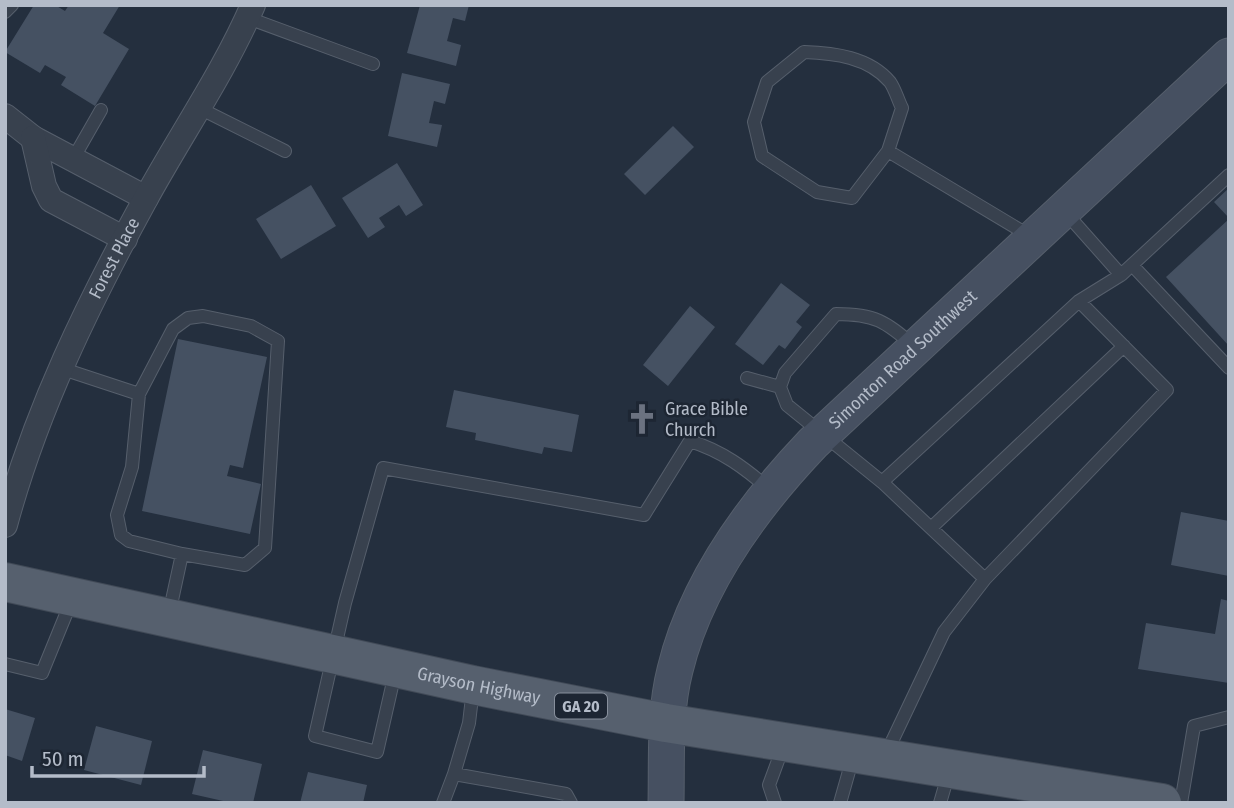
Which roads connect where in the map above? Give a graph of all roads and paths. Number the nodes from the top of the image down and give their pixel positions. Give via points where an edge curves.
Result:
1 (12, 5) edge
2 (248, 10) edge
3 (5, 12) edge
4 (1229, 55) edge
5 (373, 65) dead end
6 (201, 109) junction
7 (101, 110) dead end
8 (5, 116) edge
9 (33, 138) junction
10 (285, 151) dead end
11 (888, 151) junction
12 (73, 159) junction
13 (1229, 175) edge
14 (146, 198) junction
15 (1063, 210) junction
16 (1033, 238) junction
17 (125, 239) junction
18 (1132, 265) junction
19 (1121, 275) junction
20 (1079, 301) junction
21 (1124, 346) junction
22 (916, 348) junction
23 (61, 368) junction
24 (1229, 368) edge
25 (747, 378) dead end
26 (780, 387) junction
27 (139, 394) junction
28 (822, 435) junction
29 (882, 482) junction
30 (771, 490) junction
31 (5, 525) edge
32 (932, 527) junction
33 (182, 554) junction
34 (985, 579) junction
35 (5, 583) edge
36 (74, 596) junction
37 (168, 618) junction
38 (332, 654) junction
39 (5, 664) edge
40 (397, 668) junction
41 (473, 685) junction
42 (1229, 717) edge
43 (666, 723) junction
44 (785, 742) junction
45 (869, 756) junction
46 (454, 774) junction
47 (945, 786) edge
48 (1079, 796) edge
49 (443, 803) edge
50 (571, 803) edge
51 (666, 803) edge
52 (775, 803) edge
53 (840, 803) edge
54 (1162, 803) edge
55 (1181, 803) edge

1 - 3 lane
2 - 5 lane
2 - 6 street, Forest Place
4 - 15 street, Simonton Road Southwest
6 - 10 lane
6 - 14 street, Forest Place
7 - 12 lane
8 - 9 street
9 - 12 street
9 - 17 street via 51,200
11 - 11 lane via 852,198 817,192 762,156 754,122 767,82 804,52 839,54 865,65 891,83 901,108
11 - 16 lane
12 - 14 street
13 - 18 lane
14 - 17 street, Forest Place
15 - 16 street, Simonton Road Southwest
15 - 19 lane
16 - 22 street, Simonton Road Southwest
17 - 23 street, Forest Place
18 - 19 lane
18 - 24 lane
19 - 20 lane
20 - 21 lane
20 - 29 lane
21 - 32 lane
21 - 34 lane via 1167,390
22 - 26 lane via 886,322 863,314 836,314 785,373
22 - 28 street, Simonton Road Southwest
23 - 27 lane
23 - 31 street, Forest Place via 40,415
25 - 26 lane
26 - 28 lane via 787,405
27 - 33 lane via 132,467 117,515 121,536
27 - 33 lane via 173,329 188,317 251,326 278,341 265,548 244,565
28 - 29 lane
28 - 30 street, Simonton Road Southwest
29 - 32 lane
30 - 38 lane via 742,465 690,441 644,514 383,468
30 - 43 street, Simonton Road Southwest via 723,556 696,611 674,670
32 - 34 lane
33 - 37 lane
34 - 45 lane via 944,632
35 - 36 main road, Grayson Highway / GA 20
36 - 37 main road, Grayson Highway / GA 20
36 - 39 lane via 41,673
37 - 38 main road, Grayson Highway / GA 20
38 - 40 main road, Grayson Highway / GA 20
38 - 40 lane via 315,736 377,752
40 - 41 main road, Grayson Highway / GA 20
41 - 43 main road, Grayson Highway / GA 20
41 - 46 lane via 469,723
42 - 55 lane via 1194,726
43 - 44 main road, Grayson Highway / GA 20
43 - 51 street, Simonton Road Southwest
44 - 45 main road, Grayson Highway / GA 20
44 - 52 lane via 769,785
45 - 47 main road, Grayson Highway / GA 20
45 - 53 lane
46 - 49 lane
46 - 50 lane via 566,794
47 - 48 main road, Grayson Highway / GA 20
48 - 54 main road, Grayson Highway / GA 20

